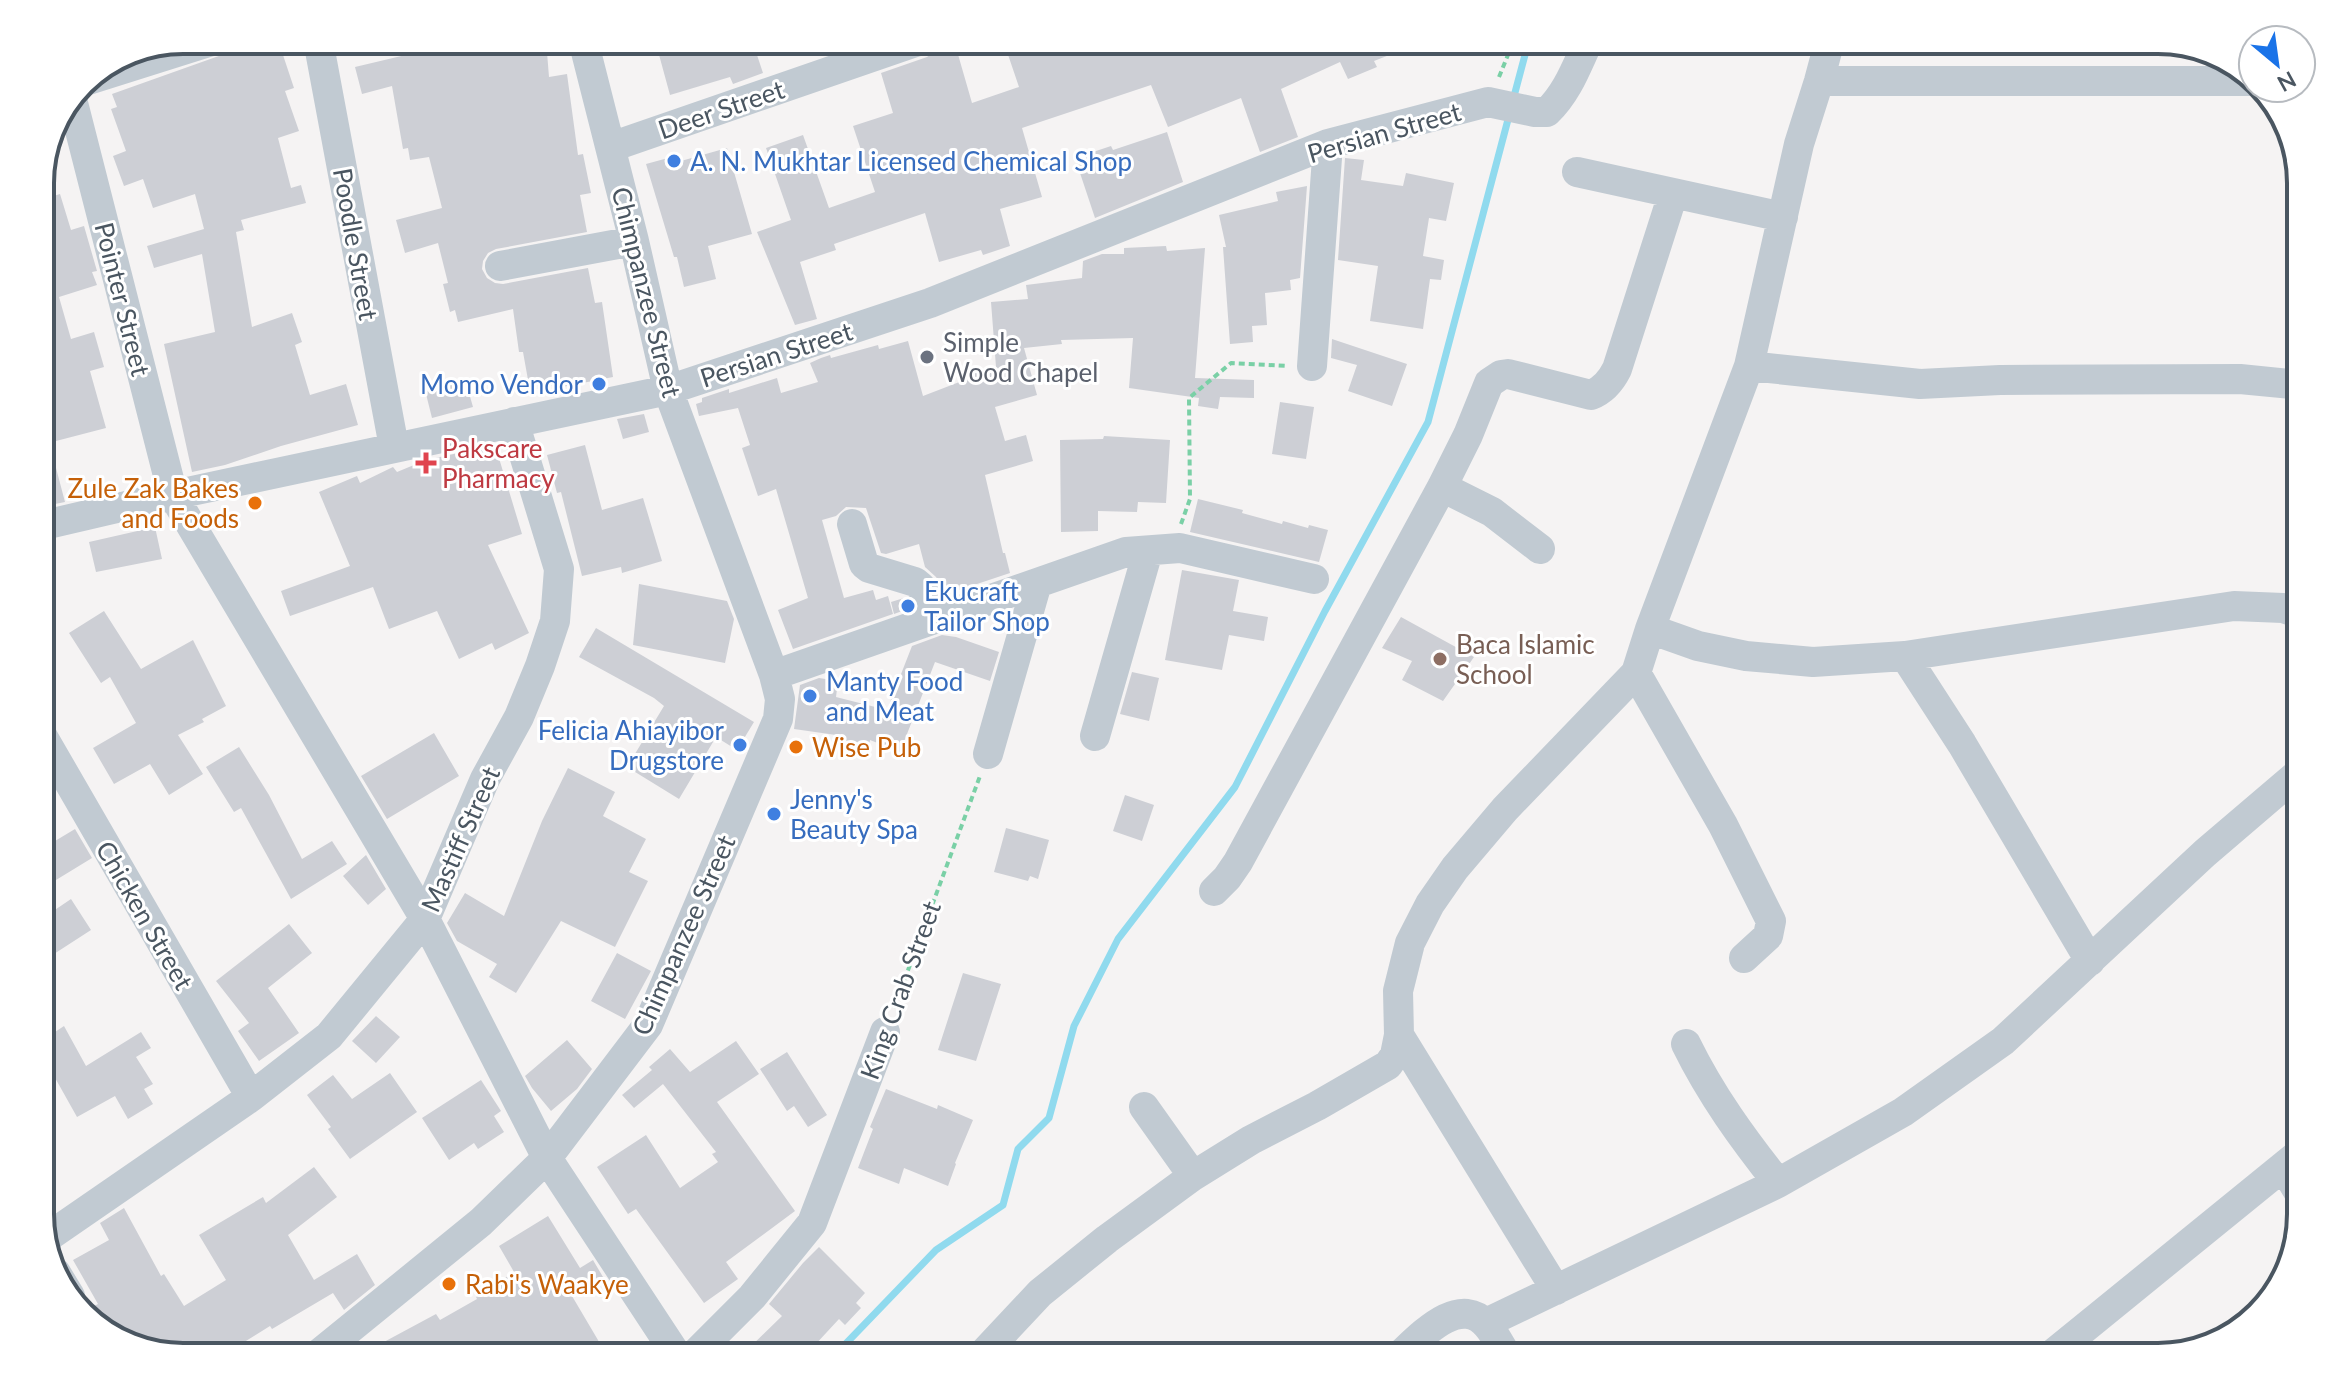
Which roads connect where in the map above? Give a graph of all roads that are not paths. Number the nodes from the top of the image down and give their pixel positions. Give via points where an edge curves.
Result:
1 (321, 54) edge
2 (587, 54) edge
3 (880, 54) edge
4 (1582, 54) edge
5 (1826, 54) edge
6 (168, 55) edge
7 (121, 70) edge
8 (1819, 81) junction
9 (2237, 81) edge
10 (75, 113) edge
11 (1328, 144) junction
12 (611, 147) junction
13 (1577, 172) dead end
14 (1673, 194) junction
15 (1783, 217) junction
16 (634, 241) junction
17 (500, 266) dead end
18 (1312, 366) road end
19 (1749, 366) junction
20 (2287, 384) edge
21 (668, 390) junction
22 (514, 422) junction
23 (394, 447) junction
24 (1442, 487) junction
25 (173, 495) junction
26 (54, 523) edge
27 (852, 524) dead end
28 (1540, 549) dead end
29 (1160, 550) junction
30 (1314, 579) dead end
31 (1037, 583) junction
32 (2287, 609) edge
33 (940, 617) junction
34 (1650, 629) junction
35 (1905, 656) junction
36 (1636, 673) junction
37 (774, 675) junction
38 (1095, 736) dead end
39 (988, 754) road end
40 (54, 756) edge
41 (2287, 783) edge
42 (1214, 891) dead end
43 (425, 919) junction
44 (1744, 958) dead end
45 (2090, 961) junction
46 (885, 1032) road end
47 (1399, 1035) junction
48 (1686, 1044) dead end
49 (251, 1097) junction
50 (1144, 1107) dead end
51 (547, 1158) junction
52 (2287, 1164) edge
53 (1193, 1176) junction
54 (1778, 1183) junction
55 (55, 1232) edge
56 (1556, 1290) junction
57 (1486, 1323) junction
58 (332, 1343) edge
59 (669, 1343) edge
60 (706, 1343) edge
61 (993, 1343) edge
62 (1414, 1343) edge
63 (1499, 1343) edge
64 (2066, 1343) edge

1 - 23 street, Poodle Street
2 - 12 street, Chimpanzee Street
3 - 12 street, Deer Street
4 - 11 street, Persian Street via 1559,101 1547,112 1492,102
5 - 8 street
6 - 7 street
8 - 9 street
8 - 15 street
10 - 25 street, Pointer Street
11 - 18 street
11 - 21 street, Persian Street via 930,303
12 - 16 street, Chimpanzee Street
13 - 14 street
14 - 15 street
14 - 24 street via 1611,380 1591,395 1508,374 1495,379
15 - 19 street
16 - 17 street
16 - 21 street, Chimpanzee Street
19 - 20 street via 1920,384 2240,379
19 - 34 street
21 - 22 street, Persian Street
21 - 37 street, Chimpanzee Street
22 - 23 street, Persian Street
22 - 43 street, Mastiff Street via 559,569 555,621 519,717 485,779
23 - 25 street, Persian Street
24 - 28 street via 1492,512
24 - 42 street via 1238,862
25 - 26 street, Persian Street
25 - 43 street, Pointer Street
27 - 33 street via 864,564 915,582
29 - 30 street via 1180,548
29 - 31 street via 1126,552
29 - 38 street
31 - 33 street
31 - 39 street
32 - 35 street via 2234,606
33 - 37 street
34 - 35 street via 1746,656 1813,662
34 - 36 street
35 - 45 street
36 - 44 street via 1771,921 1768,936
36 - 47 street via 1505,809 1430,904 1410,943 1398,991
37 - 51 street, Chimpanzee Street via 778,719 648,1025
40 - 49 street, Chicken Street
41 - 45 street
43 - 49 street, Mastiff Street via 329,1036
43 - 51 street, Pointer Street
45 - 54 street via 2003,1041 1903,1112
46 - 60 street, King Crab Street via 812,1223 752,1297
47 - 53 street via 1388,1065
47 - 56 street
48 - 54 street via 1734,1128
49 - 55 street, Mastiff Street
50 - 53 street
51 - 58 street, Chimpanzee Street via 481,1222
51 - 59 street, Pointer Street
52 - 64 street
53 - 61 street via 1040,1293
54 - 56 street
56 - 57 street
57 - 62 street via 1470,1313 1454,1314
57 - 63 street

